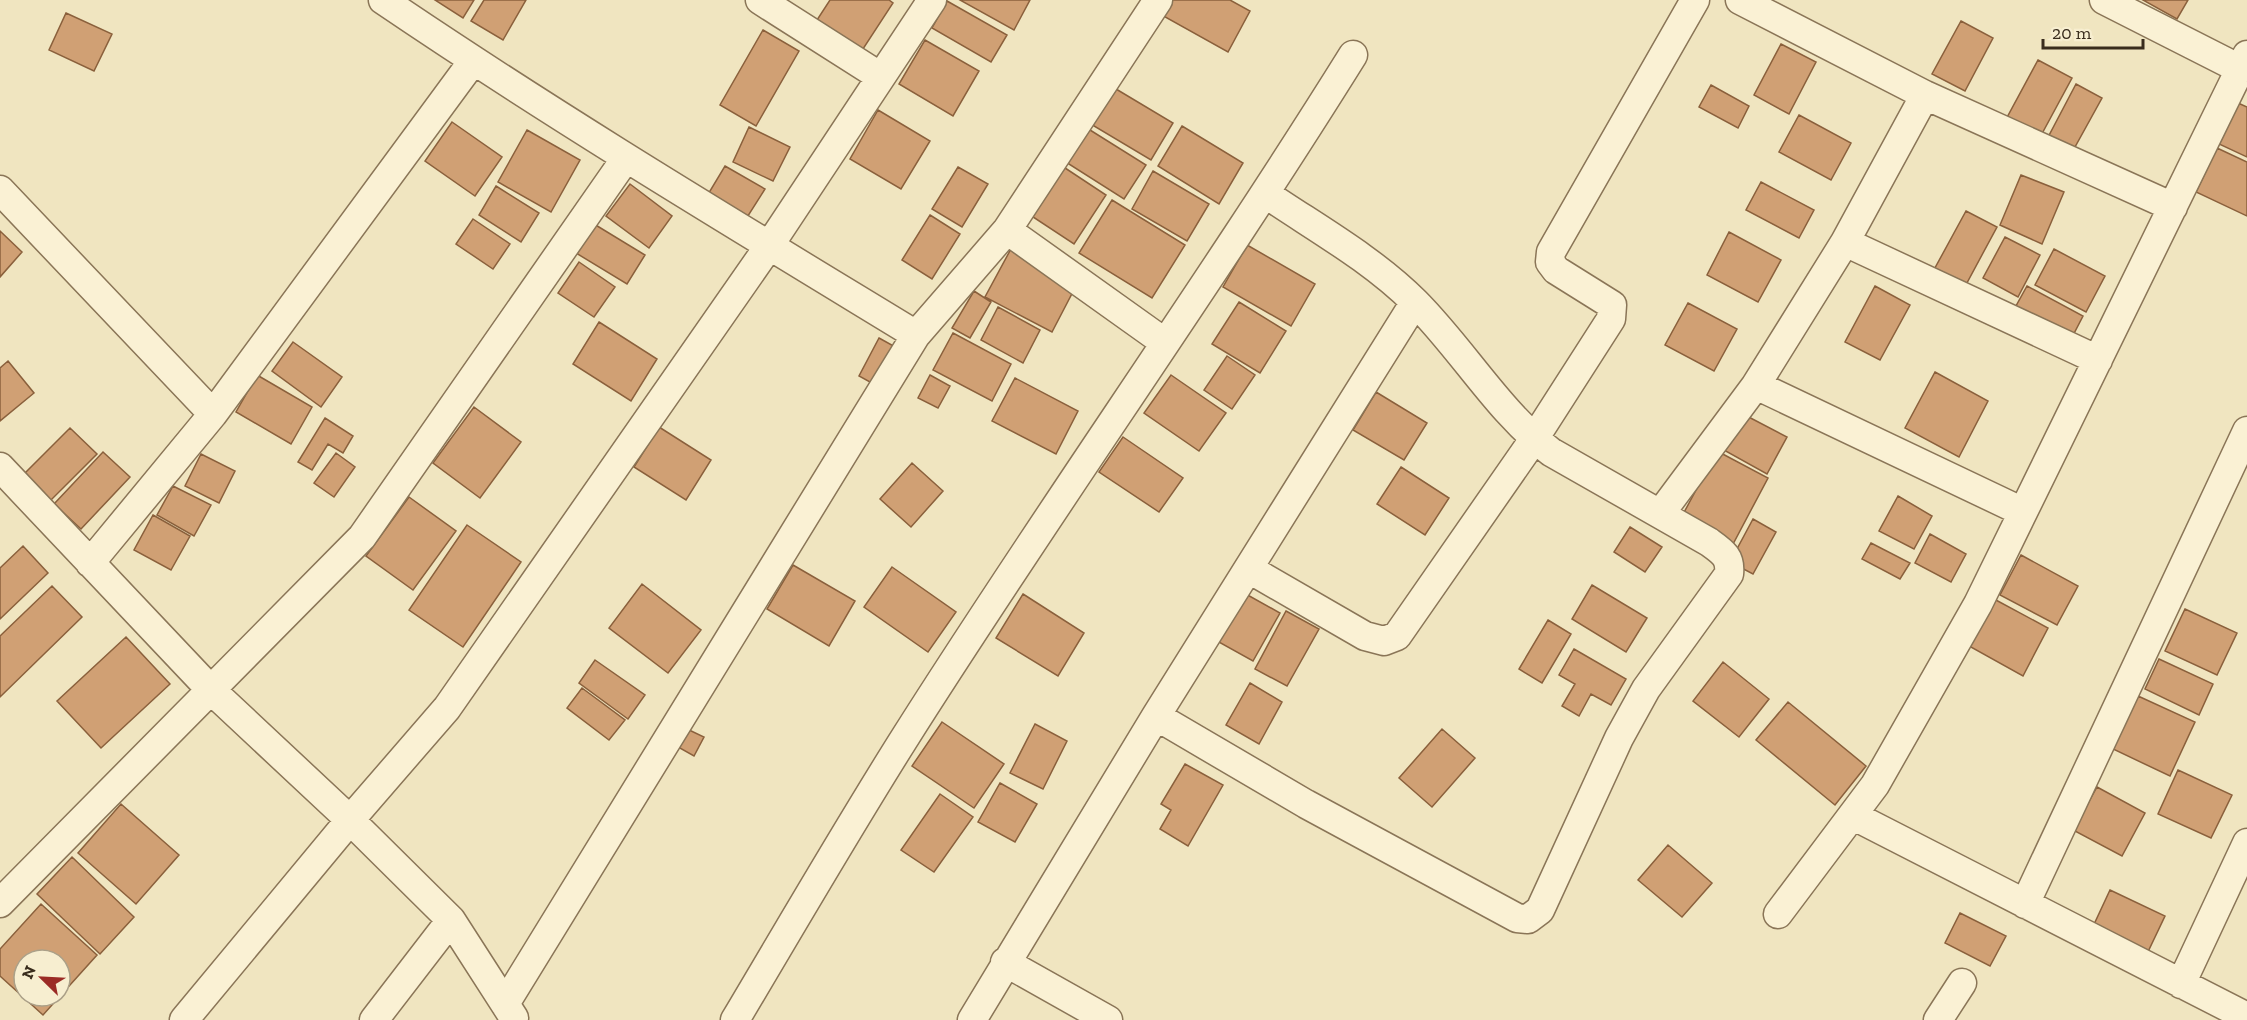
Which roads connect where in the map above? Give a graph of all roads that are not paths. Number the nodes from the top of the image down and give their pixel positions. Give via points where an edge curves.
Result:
1 (383, 0) edge
2 (760, 0) edge
3 (932, 0) edge
4 (1158, 0) edge
5 (1695, 0) edge
6 (1740, 0) edge
7 (2104, 0) edge
8 (1353, 55) dead end
9 (473, 61) junction
10 (2244, 62) edge
11 (881, 76) junction
12 (1925, 95) junction
13 (626, 158) junction
14 (0, 190) edge
15 (1266, 194) junction
16 (2173, 207) junction
17 (1007, 230) junction
18 (1845, 242) junction
19 (769, 246) junction
20 (1415, 302) junction
21 (916, 335) junction
22 (1164, 342) junction
23 (2098, 360) junction
24 (1756, 385) junction
25 (213, 414) junction
26 (2247, 431) edge
27 (1534, 439) junction
28 (3, 477) edge
29 (2023, 512) junction
30 (1660, 514) junction
31 (90, 563) junction
32 (1249, 569) junction
33 (210, 689) junction
34 (1156, 716) junction
35 (1854, 816) junction
36 (350, 820) junction
37 (2247, 843) edge
38 (0, 903) edge
39 (2025, 904) junction
40 (1778, 914) dead end
41 (451, 920) junction
42 (1005, 962) junction
43 (1962, 983) dead end
44 (2181, 984) junction
45 (510, 1012) edge
46 (2247, 1017) edge
47 (184, 1020) edge
48 (374, 1020) edge
49 (735, 1020) edge
50 (972, 1020) edge
51 (1108, 1020) edge
52 (1938, 1020) edge

1 - 9 street
2 - 11 street
3 - 11 street
4 - 17 street
5 - 27 street via 1551,252 1550,262 1556,270 1612,305 1613,312
6 - 12 street
7 - 10 street
8 - 15 street
9 - 13 street
9 - 25 street
10 - 16 street
11 - 19 street
12 - 16 street
12 - 18 street
13 - 19 street
13 - 33 street via 362,537
14 - 25 street
15 - 20 street via 1370,265
15 - 22 street
16 - 23 street
17 - 21 street
17 - 22 street
18 - 23 street
18 - 24 street
19 - 21 street
19 - 36 street via 447,708
20 - 27 street
20 - 32 street
21 - 45 street
22 - 49 street via 904,740
23 - 29 street
24 - 29 street
24 - 30 street
25 - 31 street
26 - 39 street
27 - 30 street
27 - 32 street via 1397,636 1384,641 1365,636
28 - 31 street
29 - 35 street via 1978,604
30 - 34 street via 1726,555 1729,574 1646,688 1539,910 1528,919 1517,918 1306,804
31 - 33 street
32 - 34 street
33 - 36 street
33 - 38 street
34 - 42 street
35 - 39 street
35 - 40 street
36 - 41 street
36 - 47 street
37 - 44 street
39 - 44 street
41 - 45 street
41 - 48 street
42 - 50 street
42 - 51 street
43 - 52 street
44 - 46 street

